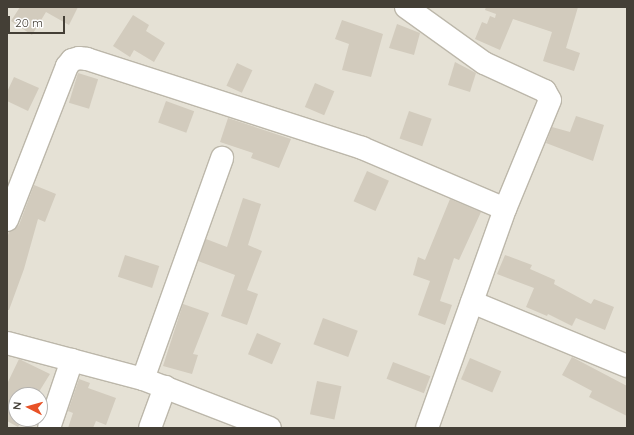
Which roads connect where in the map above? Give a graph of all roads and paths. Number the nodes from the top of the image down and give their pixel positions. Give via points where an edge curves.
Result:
1 (406, 7) edge
2 (222, 158) dead end
3 (505, 209) junction
4 (7, 220) edge
5 (472, 302) junction
6 (7, 343) edge
7 (72, 360) junction
8 (627, 366) edge
9 (143, 379) junction
10 (165, 387) junction
11 (49, 428) edge
12 (150, 428) edge
13 (267, 428) edge
14 (427, 428) edge

1 - 3 street via 484,63 548,95 549,108
2 - 9 street
3 - 4 street via 362,148 79,58 72,60 67,66
3 - 5 street
5 - 8 street
5 - 14 street
6 - 7 street
7 - 9 street
7 - 11 street
9 - 10 street
10 - 12 street
10 - 13 street

